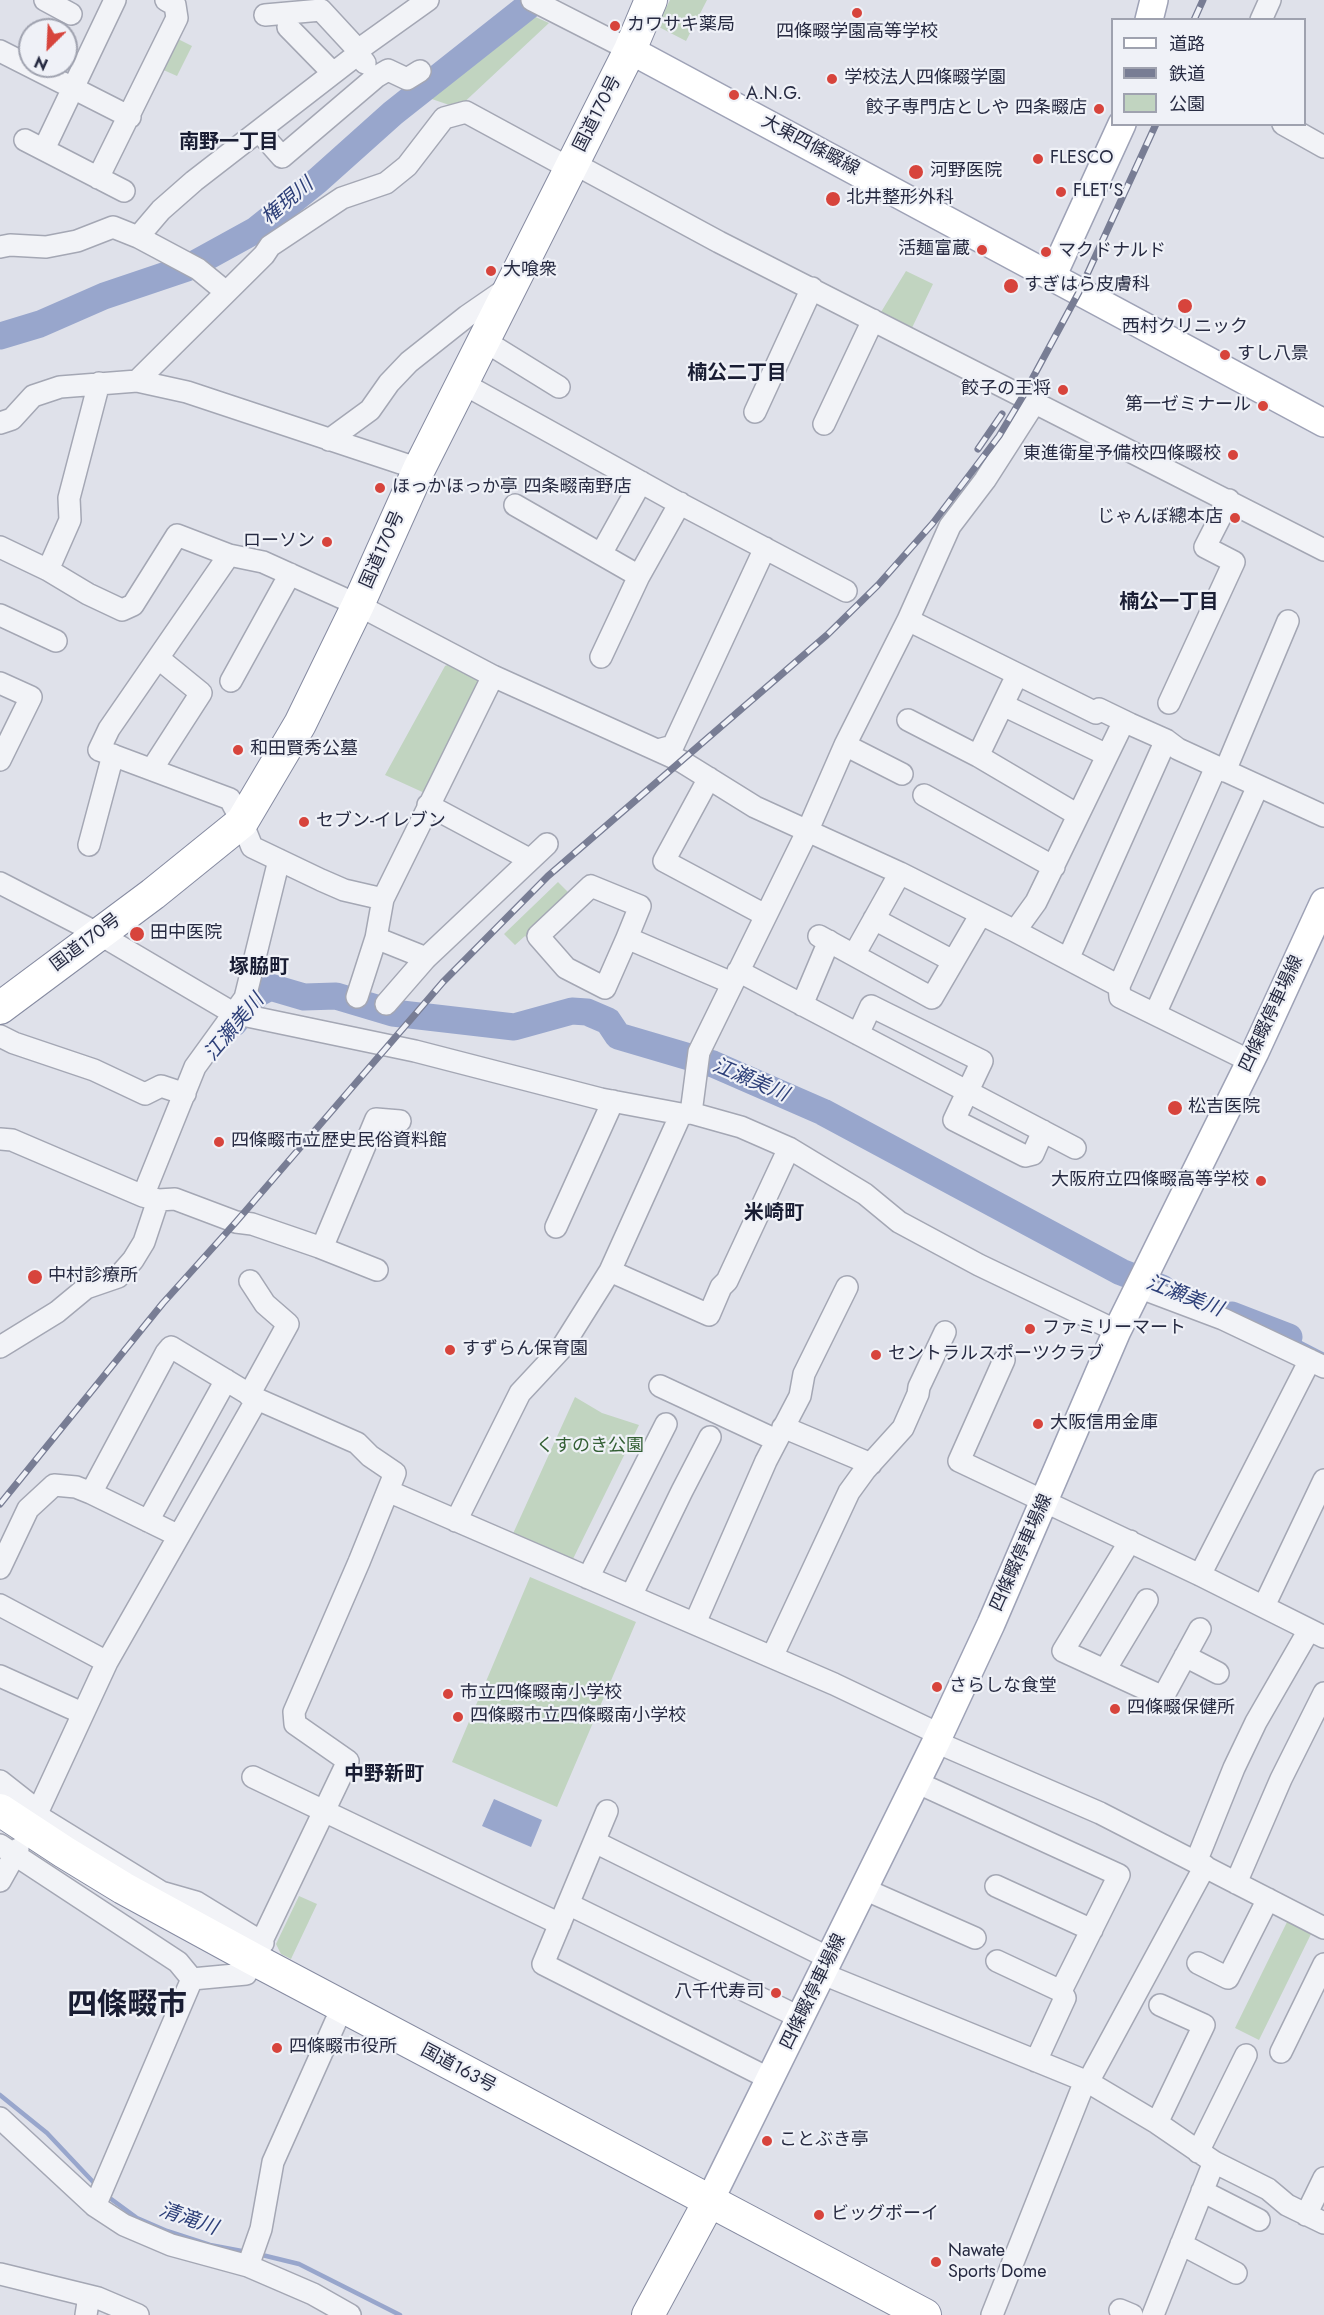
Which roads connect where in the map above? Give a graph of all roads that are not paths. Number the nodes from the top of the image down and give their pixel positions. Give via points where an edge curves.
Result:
1 (45, 0) edge
2 (115, 0) edge
3 (166, 0) edge
4 (428, 0) edge
5 (651, 0) edge
6 (1154, 0) edge
7 (1270, 0) edge
8 (538, 3) edge
9 (71, 14) dead end
10 (265, 15) dead end
11 (1150, 18) edge
12 (1262, 18) edge
13 (288, 27) dead end
14 (630, 50) junction
15 (0, 51) edge
16 (358, 52) junction
17 (420, 71) dead end
18 (332, 72) junction
19 (376, 77) junction
20 (73, 88) junction
21 (130, 117) junction
22 (1121, 126) edge
23 (1287, 126) edge
24 (259, 131) junction
25 (25, 140) dead end
26 (1324, 147) edge
27 (44, 149) junction
28 (572, 166) junction
29 (98, 178) junction
30 (124, 191) dead end
31 (138, 237) junction
32 (0, 247) edge
33 (1052, 277) junction
34 (512, 284) junction
35 (812, 288) junction
36 (226, 292) junction
37 (873, 320) junction
38 (483, 340) junction
39 (137, 381) junction
40 (99, 383) junction
41 (462, 383) junction
42 (559, 387) dead end
43 (1035, 402) junction
44 (755, 412) dead end
45 (0, 423) edge
46 (1324, 423) edge
47 (824, 424) dead end
48 (329, 440) junction
49 (419, 469) junction
50 (641, 482) junction
51 (1229, 500) junction
52 (680, 503) junction
53 (515, 505) dead end
54 (0, 547) edge
55 (765, 548) junction
56 (1324, 550) edge
57 (601, 554) junction
58 (229, 555) junction
59 (48, 570) junction
60 (290, 574) junction
61 (639, 576) junction
62 (846, 591) dead end
63 (358, 604) junction
64 (0, 615) edge
65 (908, 620) junction
66 (1288, 621) dead end
67 (56, 641) dead end
68 (601, 657) dead end
69 (158, 658) junction
70 (1017, 675) junction
71 (493, 676) junction
72 (231, 681) dead end
73 (0, 683) edge
74 (1169, 703) dead end
75 (1003, 705) junction
76 (908, 720) dead end
77 (1124, 721) junction
78 (1166, 740) junction
79 (845, 745) junction
80 (658, 750) junction
81 (113, 755) junction
82 (978, 756) junction
83 (1107, 756) junction
84 (0, 760) edge
85 (1220, 769) junction
86 (152, 770) junction
87 (902, 774) dead end
88 (709, 778) junction
89 (1258, 786) junction
90 (924, 795) dead end
91 (428, 805) junction
92 (1078, 815) junction
93 (1324, 816) edge
94 (242, 822) junction
95 (807, 832) junction
96 (547, 844) dead end
97 (89, 845) dead end
98 (529, 859) junction
99 (279, 860) junction
100 (1054, 867) junction
101 (900, 873) junction
102 (0, 883) edge
103 (383, 899) junction
104 (1324, 902) edge
105 (981, 914) junction
106 (765, 915) junction
107 (874, 919) junction
108 (1015, 932) junction
109 (99, 934) junction
110 (376, 938) junction
111 (627, 938) junction
112 (854, 955) junction
113 (426, 958) junction
114 (1068, 959) junction
115 (953, 961) junction
116 (735, 977) junction
117 (1119, 986) junction
118 (357, 997) dead end
119 (386, 1004) dead end
120 (802, 1005) junction
121 (0, 1008) edge
122 (233, 1013) junction
123 (1155, 1014) junction
124 (858, 1034) junction
125 (0, 1036) edge
126 (1250, 1061) junction
127 (967, 1091) junction
128 (185, 1094) junction
129 (613, 1101) junction
130 (686, 1113) junction
131 (400, 1121) dead end
132 (1043, 1131) junction
133 (0, 1138) edge
134 (789, 1148) junction
135 (1075, 1148) dead end
136 (151, 1198) junction
137 (556, 1227) dead end
138 (322, 1248) junction
139 (377, 1270) dead end
140 (610, 1270) junction
141 (250, 1281) dead end
142 (1140, 1282) junction
143 (847, 1287) dead end
144 (1117, 1331) junction
145 (945, 1332) dead end
146 (0, 1347) edge
147 (1004, 1360) dead end
148 (1317, 1363) edge
149 (226, 1380) junction
150 (660, 1386) dead end
151 (253, 1397) junction
152 (666, 1424) dead end
153 (780, 1434) junction
154 (710, 1437) dead end
155 (872, 1464) junction
156 (1324, 1480) edge
157 (388, 1491) junction
158 (91, 1493) junction
159 (1045, 1501) junction
160 (148, 1521) junction
161 (456, 1521) junction
162 (179, 1536) junction
163 (1130, 1541) junction
164 (0, 1568) edge
165 (1200, 1575) junction
166 (588, 1578) junction
167 (632, 1596) junction
168 (1147, 1600) dead end
169 (0, 1605) edge
170 (1264, 1606) junction
171 (695, 1623) junction
172 (1200, 1629) dead end
173 (1317, 1633) edge
174 (1185, 1656) junction
175 (772, 1657) junction
176 (107, 1662) junction
177 (1105, 1671) junction
178 (1218, 1673) dead end
179 (0, 1676) edge
180 (1324, 1693) edge
181 (82, 1713) junction
182 (938, 1738) junction
183 (253, 1777) dead end
184 (0, 1781) edge
185 (916, 1782) junction
186 (0, 1810) edge
187 (608, 1811) dead end
188 (324, 1812) junction
189 (38, 1818) junction
190 (595, 1842) junction
191 (8, 1844) edge
192 (1200, 1864) junction
193 (0, 1881) edge
194 (1236, 1883) junction
195 (996, 1886) dead end
196 (864, 1889) junction
197 (1268, 1899) junction
198 (568, 1904) junction
199 (560, 1924) junction
200 (1324, 1928) edge
201 (1092, 1930) junction
202 (975, 1938) dead end
203 (254, 1959) junction
204 (997, 1961) dead end
205 (1198, 1963) dead end
206 (1324, 1964) edge
207 (827, 1966) junction
208 (192, 1979) junction
209 (1061, 1992) junction
210 (1160, 2005) dead end
211 (801, 2018) junction
212 (336, 2021) junction
213 (1281, 2052) dead end
214 (1246, 2055) dead end
215 (1036, 2061) junction
216 (770, 2079) junction
217 (1087, 2082) junction
218 (0, 2118) edge
219 (1157, 2123) junction
220 (1206, 2157) junction
221 (1324, 2178) edge
222 (1202, 2191) junction
223 (99, 2197) junction
224 (706, 2207) junction
225 (1315, 2219) edge
226 (1259, 2220) dead end
227 (1181, 2244) junction
228 (251, 2259) junction
229 (1236, 2273) dead end
230 (0, 2274) edge
231 (88, 2306) edge
232 (138, 2315) edge
233 (350, 2315) edge
234 (648, 2315) edge
235 (893, 2315) edge
236 (925, 2315) edge
237 (992, 2315) edge
238 (1153, 2315) edge

1 - 9 street
2 - 20 street
3 - 21 street via 175,5 177,18
4 - 16 street
5 - 14 highway, 国道170号
6 - 11 main road
7 - 12 street
8 - 14 street
10 - 16 street via 321,10
13 - 18 street
14 - 28 highway, 国道170号
14 - 33 main road, 大東四條畷線
15 - 20 street
16 - 18 street
16 - 19 street
17 - 19 street via 407,79 388,70
18 - 24 street
19 - 24 street via 282,157
20 - 21 street
20 - 27 street
21 - 29 street
22 - 33 main road
23 - 26 street
24 - 31 street via 194,181
25 - 27 street
27 - 29 street
28 - 34 highway, 国道170号
28 - 35 street
28 - 36 street via 466,112 444,118 407,166 386,183 342,198 270,246
29 - 30 street
31 - 32 street via 113,227 77,242
31 - 36 street via 192,266
33 - 46 main road
34 - 38 highway, 国道170号
34 - 48 street via 409,362 370,410
35 - 37 street
35 - 44 street
36 - 39 street
37 - 43 street
37 - 47 street
38 - 41 highway, 国道170号
38 - 42 street
39 - 40 street
39 - 48 street via 187,392
40 - 45 street via 60,387 33,396 12,419
40 - 59 street via 69,498 70,520
41 - 49 highway, 国道170号
41 - 50 street
43 - 51 street
43 - 65 street via 950,526
48 - 49 street
49 - 63 highway, 国道170号
50 - 52 street
50 - 57 street
51 - 56 street
51 - 74 street via 1205,547 1234,562
52 - 55 street
52 - 61 street
53 - 57 street
54 - 59 street
55 - 62 street
55 - 80 street via 673,746
57 - 61 street
58 - 59 street via 177,535 133,605 122,610
58 - 60 street via 263,562
58 - 69 street
60 - 63 street
60 - 72 street
61 - 68 street
63 - 71 street
63 - 94 highway, 国道170号 via 300,724
64 - 67 street
65 - 70 street
65 - 79 street
66 - 85 street
69 - 81 street via 99,750
69 - 86 street via 201,693
70 - 75 street
70 - 77 street
71 - 80 street
71 - 91 street
73 - 84 street via 31,697
75 - 82 street
75 - 83 street
76 - 82 street
77 - 78 street
77 - 83 street
78 - 85 street
78 - 114 street
79 - 87 street
79 - 95 street
80 - 88 street
81 - 86 street
81 - 97 street
82 - 92 street
83 - 92 street
85 - 89 street
85 - 117 street
86 - 94 street via 230,799
88 - 95 street via 755,807
88 - 106 street via 664,861
89 - 93 street
89 - 123 street
90 - 100 street
91 - 98 street
91 - 103 street
92 - 100 street
94 - 99 street via 252,848
94 - 109 highway, 国道170号
95 - 101 street
95 - 106 street
96 - 98 street
98 - 113 street
99 - 103 street via 344,890
99 - 122 street via 245,998
100 - 108 street
101 - 105 street
101 - 107 street
102 - 109 street
103 - 110 street
104 - 126 main road, 四條畷停車場線
105 - 108 street
105 - 115 street
106 - 116 street
107 - 112 street
107 - 115 street
108 - 114 street
109 - 121 highway, 国道170号
109 - 122 street
110 - 113 street
110 - 118 street
111 - 111 street via 605,988 566,968 538,936 591,886 640,906
111 - 116 street
112 - 115 street via 932,998
112 - 120 street via 824,938
113 - 119 street
114 - 117 street
116 - 120 street
116 - 130 street via 698,1059
117 - 123 street via 1120,997
120 - 124 street
122 - 128 street via 195,1067
122 - 129 street via 415,1051
123 - 126 street
124 - 127 street
124 - 127 street via 871,1006 982,1061
125 - 128 street via 94,1070 145,1094 161,1086
126 - 142 main road, 四條畷停車場線
127 - 132 street
127 - 132 street via 954,1120 1026,1156 1033,1154
128 - 136 street
129 - 130 street
129 - 137 street
130 - 134 street via 741,1127
130 - 140 street
131 - 138 street via 376,1119
132 - 135 street
133 - 136 street
134 - 140 street via 709,1315
134 - 144 street via 865,1194 909,1227
136 - 138 street via 175,1199
136 - 146 street via 144,1242 118,1277 86,1288 57,1312
138 - 139 street
140 - 161 street via 561,1349 520,1393
141 - 151 street via 265,1304 288,1324
142 - 144 main road, 四條畷停車場線
142 - 148 street
143 - 153 street via 804,1374 800,1396
144 - 159 main road, 四條畷停車場線
145 - 155 street via 903,1428
147 - 159 street via 959,1461
148 - 165 street
149 - 151 street
149 - 158 street via 171,1347
149 - 160 street
150 - 153 street
151 - 157 street via 357,1443 395,1473
151 - 162 street
152 - 166 street
153 - 155 street
153 - 171 street
154 - 167 street
155 - 175 street via 849,1492
156 - 170 street
157 - 161 street
157 - 188 street via 294,1712 296,1724 348,1761
158 - 160 street
158 - 164 street via 54,1485 28,1509
159 - 163 street
159 - 182 main road, 四條畷停車場線
160 - 162 street
161 - 166 street
162 - 176 street
163 - 165 street
163 - 177 street via 1064,1651
165 - 170 street
166 - 167 street
167 - 171 street
168 - 177 street
169 - 176 street
170 - 173 street
171 - 175 street
172 - 174 street
173 - 192 street via 1256,1722 1234,1768
174 - 177 street via 1163,1697
174 - 178 street
175 - 182 street
176 - 181 street
179 - 181 street
180 - 194 street
181 - 189 street
182 - 185 main road, 四條畷停車場線
182 - 192 street
183 - 188 street
184 - 189 street
185 - 196 main road, 四條畷停車場線
185 - 201 street via 1119,1875
186 - 203 highway, 国道163号 via 123,1888
187 - 190 street
188 - 199 street
188 - 203 street
189 - 203 street via 161,1892 196,1902
190 - 198 street
190 - 207 street
191 - 193 street
191 - 203 highway, 国道163号 via 115,1899
191 - 208 street via 178,1962
192 - 194 street
192 - 217 street
194 - 197 street
195 - 201 street
196 - 202 street
196 - 207 main road, 四條畷停車場線
197 - 200 street
197 - 205 street via 1228,1978
198 - 199 street
198 - 211 street
199 - 216 street via 543,1964
201 - 209 street
203 - 208 street
203 - 212 highway, 国道163号
203 - 224 highway, 国道163号
204 - 209 street
206 - 213 street
207 - 211 main road, 四條畷停車場線
207 - 215 street
208 - 223 street
209 - 215 street via 1065,1998
210 - 219 street via 1204,2025
211 - 216 main road, 四條畷停車場線
212 - 224 highway, 国道163号
212 - 228 street via 273,2162 261,2229
214 - 220 street
215 - 217 street
216 - 224 main road, 四條畷停車場線
217 - 219 street
217 - 237 street
218 - 223 street
219 - 220 street
220 - 222 street
220 - 225 street
221 - 225 street
222 - 226 street
222 - 227 street
223 - 228 street via 124,2225 171,2245
224 - 234 highway
224 - 235 highway, 国道163号
224 - 236 highway, 国道163号
227 - 229 street
227 - 238 street
228 - 233 street
230 - 231 street
231 - 232 street

